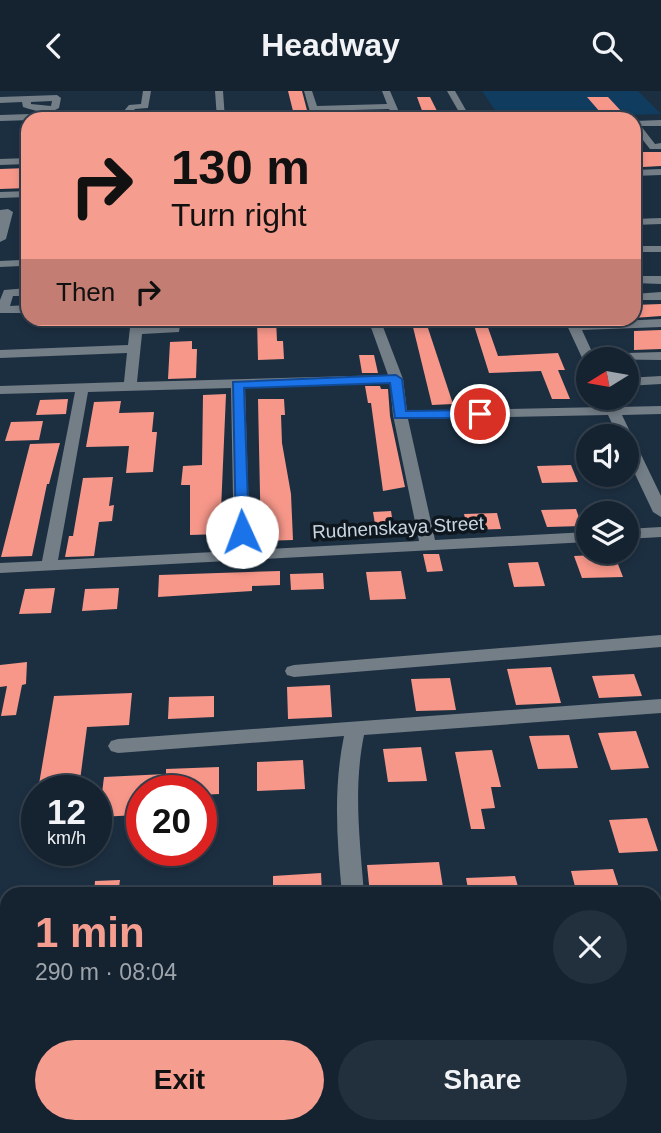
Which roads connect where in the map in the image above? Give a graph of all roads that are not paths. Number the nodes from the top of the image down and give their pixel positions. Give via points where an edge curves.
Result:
1 (147, 91) edge
2 (219, 91) edge
3 (308, 91) edge
4 (386, 91) edge
5 (451, 91) edge
6 (27, 99) dead end
7 (0, 100) edge
8 (392, 106) junction
9 (313, 109) junction
10 (127, 112) edge
11 (220, 112) edge
12 (314, 112) edge
13 (395, 112) edge
14 (463, 112) edge
15 (21, 117) edge
16 (0, 118) edge
17 (661, 123) edge
18 (641, 124) edge
19 (641, 132) edge
20 (661, 146) edge
21 (21, 161) edge
22 (0, 162) edge
23 (661, 172) edge
24 (641, 173) edge
25 (21, 194) edge
26 (0, 195) edge
27 (0, 213) edge
28 (661, 221) edge
29 (641, 222) edge
30 (0, 239) edge
31 (641, 249) edge
32 (661, 249) edge
33 (21, 263) dead end
34 (0, 264) edge
35 (641, 280) edge
36 (661, 280) edge
37 (21, 292) edge
38 (661, 296) edge
39 (641, 297) edge
40 (21, 309) edge
41 (641, 323) edge
42 (661, 323) edge
43 (136, 326) edge
44 (152, 326) edge
45 (175, 326) edge
46 (377, 326) edge
47 (573, 326) edge
48 (584, 347) edge
49 (134, 349) junction
50 (0, 354) edge
51 (661, 356) edge
52 (639, 357) edge
53 (396, 379) junction
54 (661, 380) edge
55 (639, 381) edge
56 (238, 384) junction
57 (130, 387) junction
58 (82, 389) junction
59 (0, 390) edge
60 (661, 410) edge
61 (614, 412) junction
62 (400, 415) junction
63 (620, 424) edge
64 (639, 465) edge
65 (661, 512) edge
66 (661, 532) edge
67 (639, 533) edge
68 (576, 538) edge
69 (428, 547) junction
70 (242, 557) junction
71 (49, 566) junction
72 (0, 568) edge
73 (661, 641) edge
74 (294, 671) dead end
75 (661, 706) edge
76 (356, 728) junction
77 (118, 746) dead end
78 (353, 887) edge

1 - 10 street via 145,106
2 - 11 street
3 - 9 street
4 - 8 street
5 - 14 street
6 - 7 street
8 - 9 street
8 - 13 street
9 - 12 street
15 - 16 street
17 - 18 street
19 - 20 street via 653,147
21 - 22 street
23 - 24 street
25 - 26 street
27 - 30 street via 8,212
28 - 29 street
31 - 32 street
33 - 34 street
35 - 36 street
37 - 40 street via 8,293 3,310
38 - 39 street
41 - 42 street
43 - 49 street
44 - 45 street
46 - 53 street
47 - 48 street
49 - 50 street
49 - 57 street
51 - 52 street
53 - 56 street
53 - 62 street
54 - 55 street
56 - 57 street
56 - 70 street
57 - 58 street
58 - 59 street
58 - 71 street
60 - 61 street
61 - 62 street
61 - 63 street
62 - 69 street
64 - 65 street
66 - 67 street
68 - 69 street, Rudnenskaya Street
69 - 70 street, Rudnenskaya Street
70 - 71 street, Rudnenskaya Street
71 - 72 street, Rudnenskaya Street
73 - 74 street
75 - 76 street
76 - 77 street
76 - 78 street via 345,792

